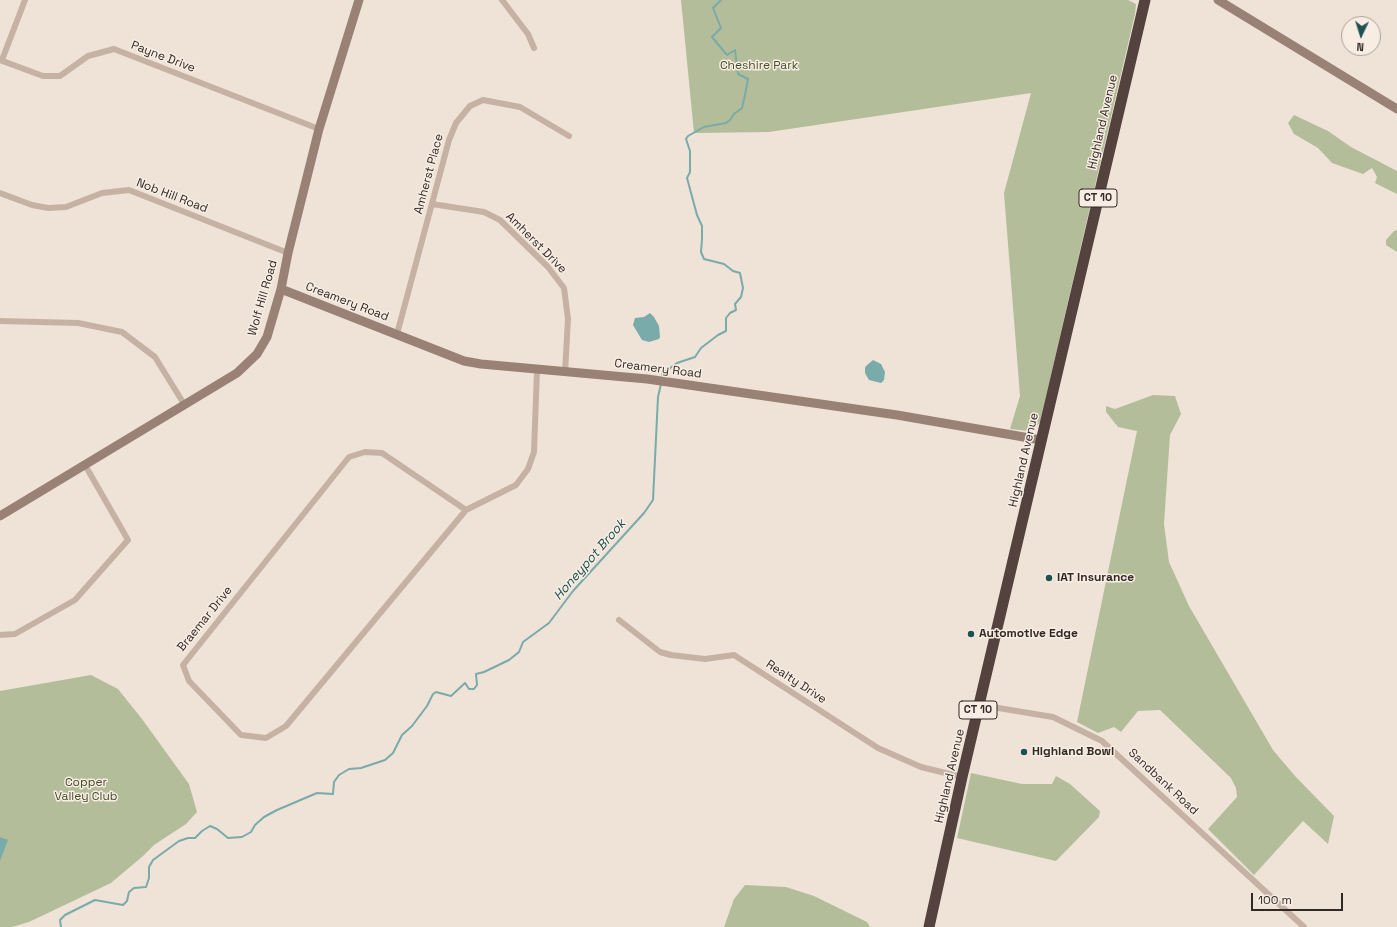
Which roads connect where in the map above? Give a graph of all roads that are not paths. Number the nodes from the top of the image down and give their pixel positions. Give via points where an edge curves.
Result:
1 (25, 0) edge
2 (359, 0) edge
3 (502, 0) edge
4 (1145, 0) edge
5 (1218, 0) edge
6 (534, 48) dead end
7 (1, 60) edge
8 (1397, 109) edge
9 (319, 129) junction
10 (569, 136) dead end
11 (0, 193) edge
12 (432, 204) junction
13 (288, 253) junction
14 (281, 289) junction
15 (0, 321) edge
16 (396, 334) junction
17 (537, 370) junction
18 (565, 372) junction
19 (184, 404) junction
20 (1041, 440) junction
21 (85, 465) junction
22 (466, 510) junction
23 (0, 516) edge
24 (619, 620) dead end
25 (0, 635) edge
26 (980, 705) junction
27 (962, 777) junction
28 (929, 927) edge
29 (1304, 927) edge

1 - 7 street
2 - 9 street, Wolf Hill Road
3 - 6 street via 528,34
4 - 20 highway, Highland Avenue / CT 10
5 - 8 street
7 - 9 street, Payne Drive via 43,76 60,76 88,56 114,49
9 - 13 street, Wolf Hill Road
10 - 12 street, Amherst Place via 520,107 483,100 470,106 456,123 449,140
11 - 13 street, Nob Hill Road via 48,208 66,207 102,193 129,190
12 - 16 street, Amherst Place
12 - 18 street, Amherst Drive via 484,212 500,220 548,267 564,288 568,319
13 - 14 street, Wolf Hill Road
14 - 16 street, Creamery Road
14 - 19 street, Wolf Hill Road via 267,336 257,354 237,373
15 - 19 street via 78,323 122,332 155,357
16 - 17 street, Creamery Road via 464,361
17 - 18 street, Creamery Road
17 - 22 street, Braemar Drive via 534,452 528,470 516,485
18 - 20 street, Creamery Road via 618,375 890,414
19 - 21 street, Wolf Hill Road
20 - 26 highway, Highland Avenue / CT 10
21 - 23 street, Wolf Hill Road
21 - 25 street via 128,540 75,600 14,634
22 - 22 street, Braemar Drive via 286,726 266,738 241,735 189,681 183,665 349,458 365,452 382,453
24 - 27 street, Realty Drive via 660,652 705,659 734,655 878,748 921,767
26 - 27 highway, Highland Avenue / CT 10
26 - 29 street, Sandbank Road via 1053,717 1102,742
27 - 28 highway, Highland Avenue / CT 10

